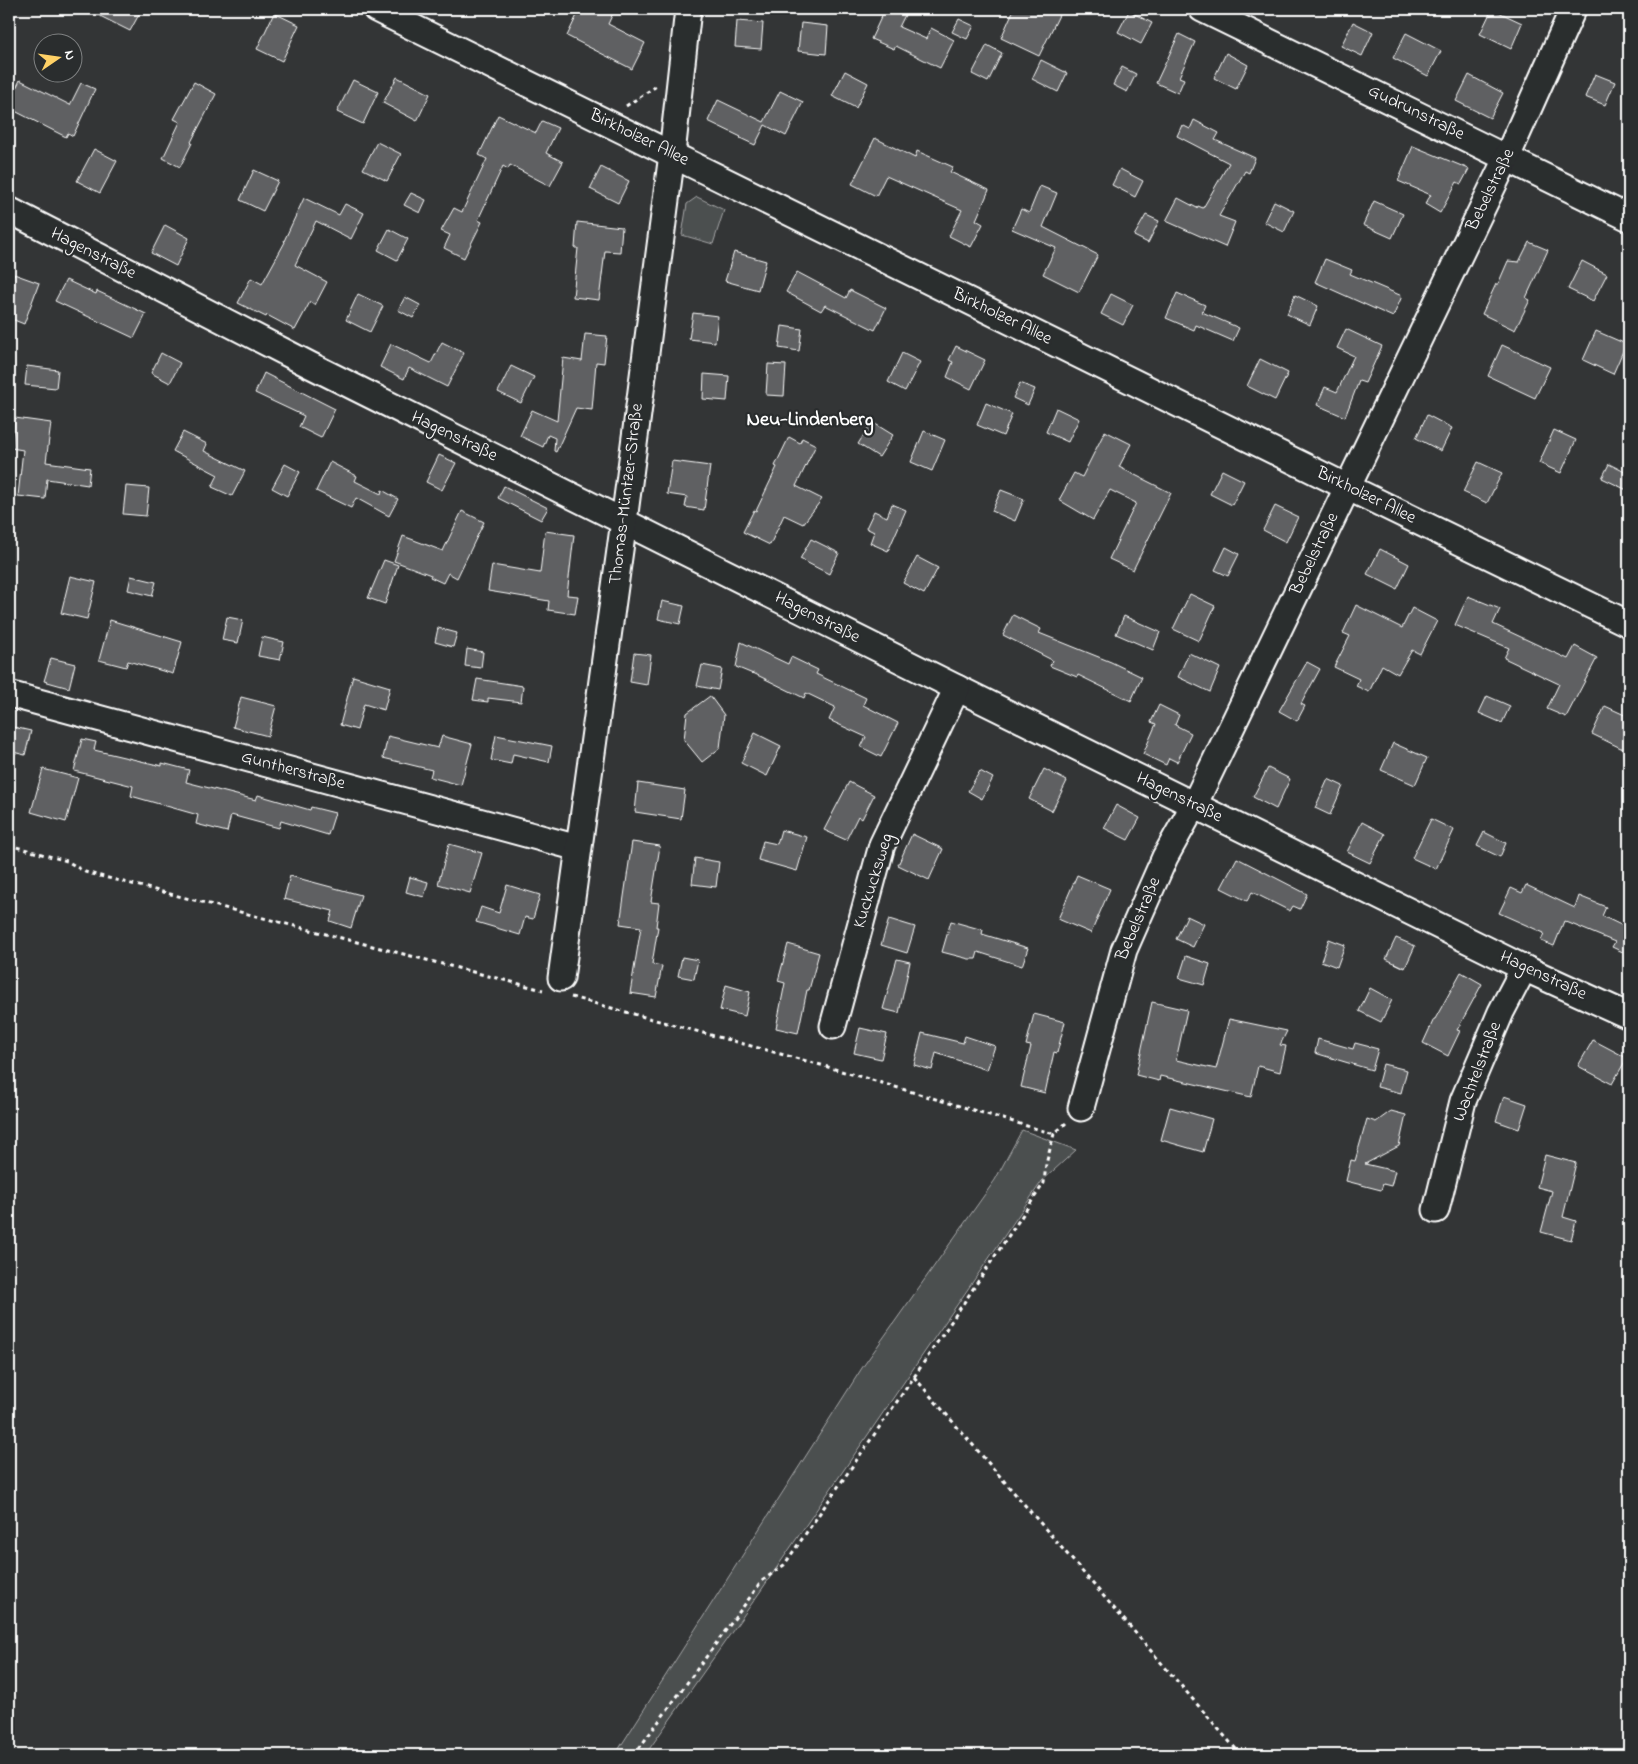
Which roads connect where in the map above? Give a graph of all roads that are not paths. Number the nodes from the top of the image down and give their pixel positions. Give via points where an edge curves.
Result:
1 (376, 9) edge
2 (688, 9) edge
3 (1202, 9) edge
4 (1573, 9) edge
5 (1247, 19) edge
6 (672, 154) junction
7 (1507, 157) junction
8 (9, 210) edge
9 (1629, 218) edge
10 (1347, 488) junction
11 (624, 521) junction
12 (1629, 624) edge
13 (957, 688) junction
14 (9, 694) edge
15 (1194, 805) junction
16 (578, 848) junction
17 (1524, 968) junction
18 (560, 989) road end
19 (1629, 1016) edge
20 (833, 1026) dead end
21 (1081, 1108) road end
22 (1436, 1210) dead end

1 - 6 street, Birkholzer Allee
2 - 6 street, Thomas-Müntzer-Straße
3 - 5 street, Gudrunstraße
4 - 7 street, Bebelstraße
5 - 7 street, Gudrunstraße
6 - 10 street, Birkholzer Allee
6 - 11 street, Thomas-Müntzer-Straße
7 - 9 street, Gudrunstraße
7 - 10 street, Bebelstraße
8 - 11 street, Hagenstraße
10 - 12 street, Birkholzer Allee
10 - 15 street, Bebelstraße
11 - 13 street, Hagenstraße
11 - 16 street, Thomas-Müntzer-Straße
13 - 15 street, Hagenstraße
13 - 20 street, Kuckucksweg via 882,845
14 - 16 street, Guntherstraße
15 - 17 street, Hagenstraße
15 - 21 street, Bebelstraße via 1165,858 1124,950
16 - 18 street, Thomas-Müntzer-Straße
17 - 19 street, Hagenstraße
17 - 22 street, Wachtelstraße via 1501,1012 1463,1101

